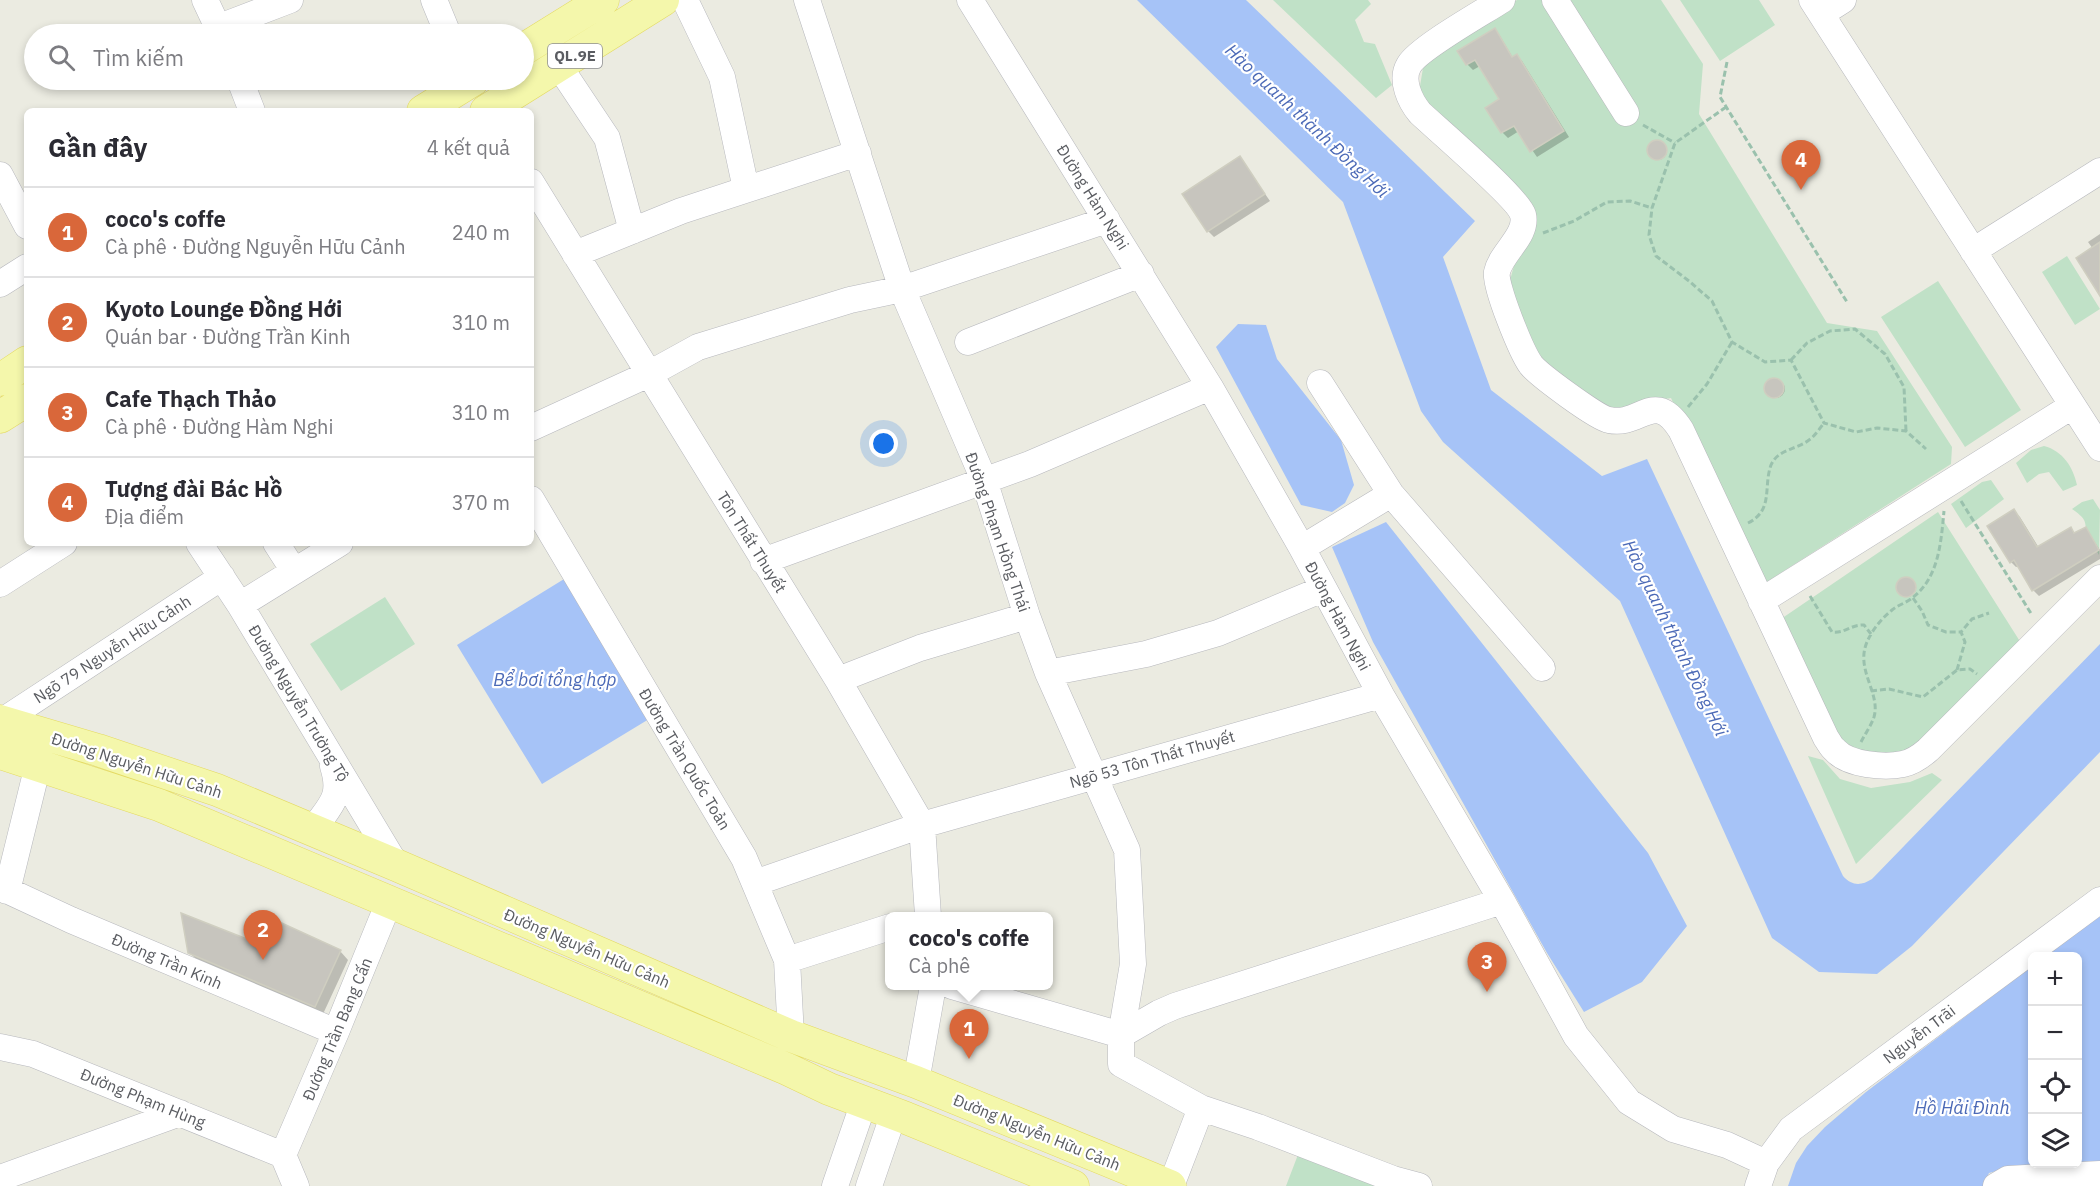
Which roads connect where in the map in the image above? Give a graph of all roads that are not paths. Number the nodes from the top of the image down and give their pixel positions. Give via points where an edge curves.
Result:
1 (205, 0) edge
2 (290, 0) edge
3 (434, 0) edge
4 (603, 0) edge
5 (663, 0) edge
6 (685, 0) edge
7 (807, 0) edge
8 (970, 0) edge
9 (1502, 0) edge
10 (1555, 0) edge
11 (1843, 0) edge
12 (1817, 7) edge
13 (216, 24) edge
14 (235, 24) edge
15 (444, 24) edge
16 (534, 43) edge
17 (559, 66) junction
18 (534, 82) edge
19 (244, 90) edge
20 (456, 90) edge
21 (476, 90) edge
22 (521, 90) edge
23 (251, 108) edge
24 (428, 108) edge
25 (485, 108) edge
26 (492, 108) edge
27 (1626, 113) road end
28 (858, 153) junction
29 (2100, 171) edge
30 (0, 175) edge
31 (534, 187) edge
32 (746, 189) junction
33 (24, 220) edge
34 (1107, 220) junction
35 (632, 231) junction
36 (1973, 252) junction
37 (575, 254) junction
38 (24, 269) edge
39 (1141, 274) junction
40 (0, 284) edge
41 (902, 289) junction
42 (968, 342) dead end
43 (24, 364) edge
44 (649, 374) junction
45 (0, 380) edge
46 (1320, 383) dead end
47 (1210, 387) junction
48 (24, 402) edge
49 (2072, 406) junction
50 (0, 417) edge
51 (534, 427) edge
52 (2100, 448) edge
53 (984, 480) junction
54 (1391, 494) junction
55 (534, 504) edge
56 (59, 546) edge
57 (201, 546) edge
58 (278, 546) edge
59 (335, 546) edge
60 (1302, 548) junction
61 (763, 561) junction
62 (294, 571) junction
63 (222, 577) junction
64 (2100, 579) edge
65 (0, 584) edge
66 (1323, 589) junction
67 (1761, 601) junction
68 (240, 605) junction
69 (1028, 616) junction
70 (1542, 668) dead end
71 (1048, 673) junction
72 (838, 680) junction
73 (1381, 695) junction
74 (1, 721) edge
75 (0, 753) edge
76 (329, 754) junction
77 (38, 765) junction
78 (1094, 776) junction
79 (922, 825) junction
80 (313, 830) junction
81 (295, 862) junction
82 (396, 865) junction
83 (755, 883) junction
84 (3, 889) edge
85 (2100, 900) edge
86 (1502, 901) junction
87 (389, 902) junction
88 (926, 912) edge
89 (885, 929) edge
90 (787, 960) junction
91 (932, 990) edge
92 (966, 990) edge
93 (336, 1032) junction
94 (1121, 1035) junction
95 (791, 1036) junction
96 (0, 1047) edge
97 (916, 1082) junction
98 (864, 1102) junction
99 (1202, 1108) junction
100 (180, 1113) junction
101 (898, 1114) junction
102 (283, 1155) junction
103 (1762, 1174) edge
104 (2100, 1174) edge
105 (0, 1178) edge
106 (296, 1186) edge
107 (835, 1186) edge
108 (869, 1186) edge
109 (1072, 1186) edge
110 (1170, 1186) edge
111 (1419, 1186) edge
112 (1996, 1186) edge

1 - 13 street
2 - 14 street
3 - 15 street
4 - 16 main road, QL.9E
5 - 17 main road, QL.9E
6 - 32 street via 722,77
7 - 28 street, Đường Phạm Hồng Thái
8 - 34 street, Đường Hàm Nghi
9 - 67 street via 1419,53 1408,66 1406,76 1412,103 1521,210 1524,218 1520,232 1500,260 1496,274 1532,367 1609,420 1625,420 1659,410 1673,418
10 - 27 street
11 - 12 street
12 - 36 street
17 - 18 main road, QL.9E
17 - 35 street via 607,138
19 - 23 street
20 - 24 main road
21 - 25 main road
22 - 26 main road, QL.9E
28 - 32 street
28 - 41 street, Đường Phạm Hồng Thái
29 - 36 street
30 - 33 street
31 - 37 street, Tôn Thất Thuyết
32 - 35 street
34 - 39 street, Đường Hàm Nghi
34 - 41 street
35 - 37 street
36 - 49 street
37 - 44 street, Tôn Thất Thuyết
38 - 40 street
39 - 42 street
39 - 47 street, Đường Hàm Nghi
41 - 44 street via 850,300 698,347
41 - 53 street, Đường Phạm Hồng Thái
43 - 45 main road
44 - 51 street
44 - 61 street, Tôn Thất Thuyết
46 - 54 street
47 - 53 street via 1062,452
47 - 60 street, Đường Hàm Nghi
48 - 50 main road
49 - 52 street
49 - 67 street
53 - 61 street
53 - 69 street, Đường Phạm Hồng Thái
54 - 60 street
54 - 70 street
55 - 83 street, Đường Trần Quốc Toản via 744,858
56 - 65 street
57 - 63 street, Đường Nguyễn Trường Tộ
58 - 62 street
59 - 62 street
60 - 66 street, Đường Hàm Nghi
61 - 72 street, Tôn Thất Thuyết
62 - 68 street
63 - 68 street, Đường Nguyễn Trường Tộ
63 - 74 street, Ngõ 79 Nguyễn Hữu Cảnh
64 - 67 street via 1928,750 1903,764 1865,764 1836,752
66 - 71 street via 1218,633 1146,654
66 - 73 street, Đường Hàm Nghi
68 - 76 street, Đường Nguyễn Trường Tộ
69 - 71 street, Đường Phạm Hồng Thái
69 - 72 street via 920,648
71 - 78 street, Đường Phạm Hồng Thái
72 - 79 street, Tôn Thất Thuyết
73 - 78 street, Ngõ 53 Tôn Thất Thuyết
73 - 86 street, Đường Hàm Nghi
74 - 80 main road, Đường Nguyễn Hữu Cảnh via 166,772
75 - 77 main road, Đường Nguyễn Hữu Cảnh
76 - 80 street via 337,780 336,795
76 - 82 street, Đường Nguyễn Trường Tộ
77 - 81 main road, Đường Nguyễn Hữu Cảnh via 159,805
77 - 84 street
78 - 79 street, Ngõ 53 Tôn Thất Thuyết
78 - 94 street, Đường Phạm Hồng Thái via 1127,850 1133,964
79 - 83 street, Ngõ 53 Tôn Thất Thuyết
79 - 88 street, Tôn Thất Thuyết
80 - 81 main road
80 - 82 main road, Đường Nguyễn Hữu Cảnh
81 - 87 main road, Đường Nguyễn Hữu Cảnh
82 - 87 main road
82 - 95 main road, Đường Nguyễn Hữu Cảnh
83 - 90 street, Đường Trần Quốc Toản
84 - 93 street, Đường Trần Kinh
85 - 103 street, Nguyễn Trãi via 1791,1129
86 - 94 street via 1175,1006
86 - 103 street, Đường Hàm Nghi via 1576,1036 1629,1102 1673,1129 1727,1145
87 - 93 street, Đường Trần Bang Cấn
87 - 98 main road, Đường Nguyễn Hữu Cảnh
89 - 90 street
90 - 95 street, Đường Trần Quốc Toản
91 - 97 street
92 - 94 street
93 - 102 street, Đường Trần Bang Cấn
94 - 99 street, Đường Phạm Hồng Thái via 1121,1064
95 - 97 main road, Đường Nguyễn Hữu Cảnh
96 - 100 street, Đường Phạm Hùng via 33,1054
97 - 101 main road
97 - 110 main road, Đường Nguyễn Hữu Cảnh
98 - 101 main road, Đường Nguyễn Hữu Cảnh
98 - 107 street
99 - 110 street
99 - 111 street
100 - 102 street, Đường Phạm Hùng
100 - 105 street
101 - 108 street
101 - 109 main road, Đường Nguyễn Hữu Cảnh
102 - 106 street
104 - 112 street via 2008,1179

